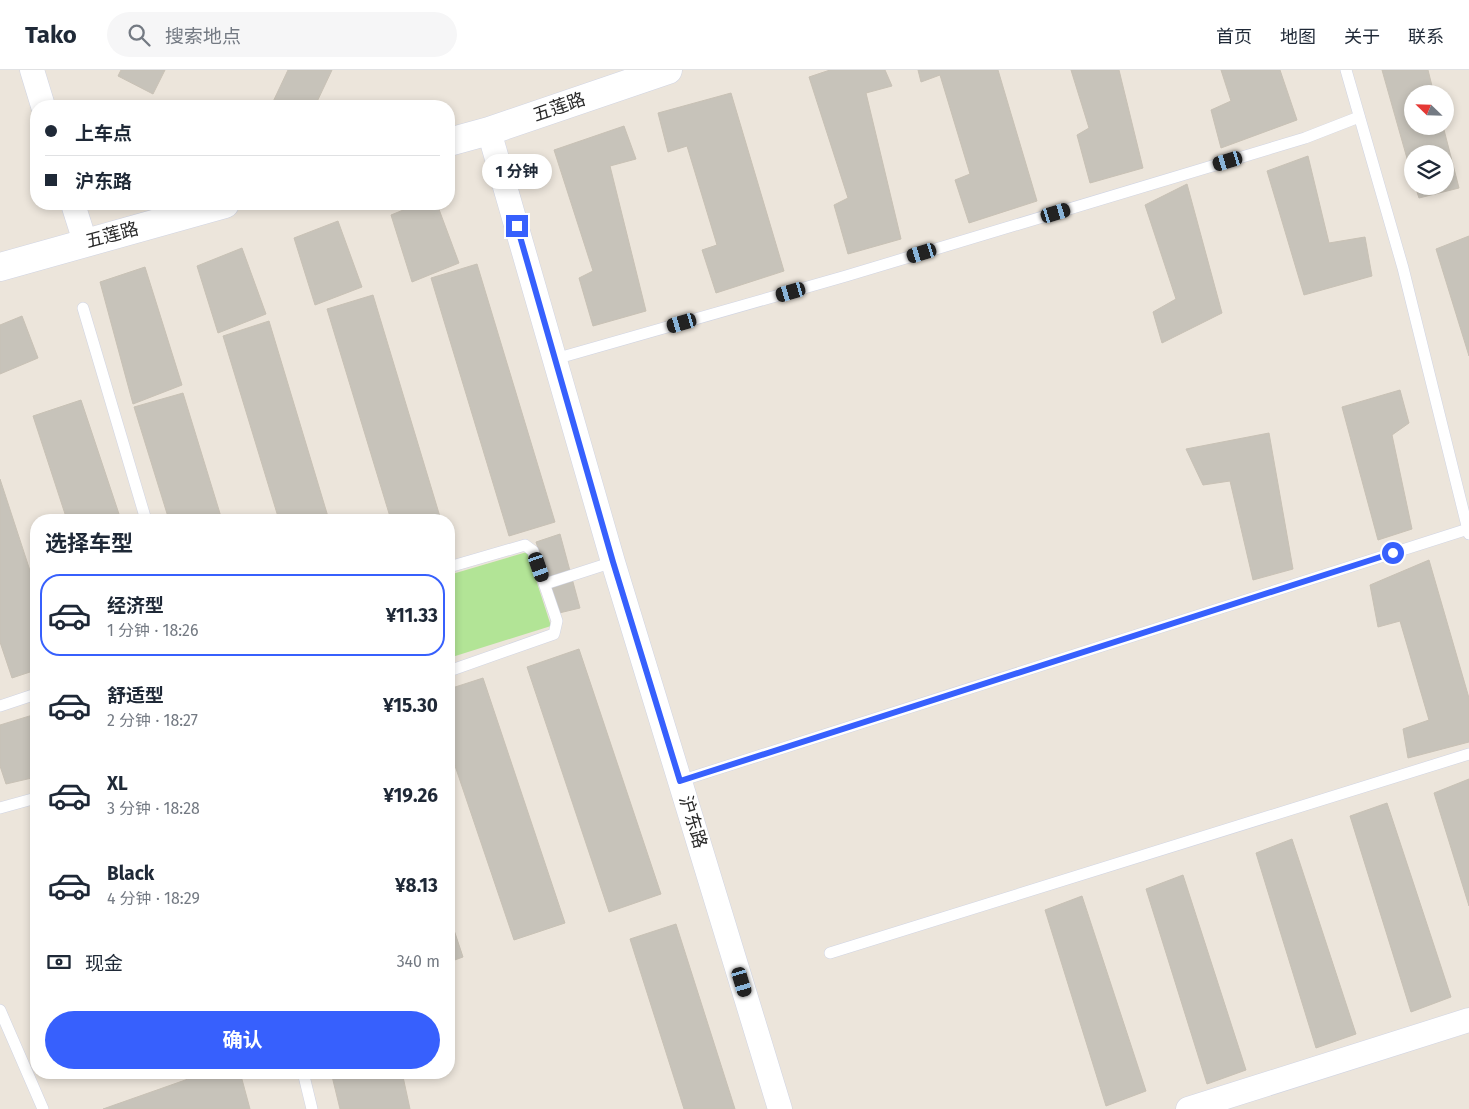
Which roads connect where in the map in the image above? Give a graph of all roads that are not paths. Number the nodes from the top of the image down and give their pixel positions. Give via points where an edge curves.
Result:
1 (32, 70) edge
2 (668, 70) edge
3 (1346, 70) edge
4 (42, 100) edge
5 (1359, 117) junction
6 (489, 131) junction
7 (455, 140) edge
8 (75, 210) edge
9 (203, 210) edge
10 (85, 242) junction
11 (0, 266) edge
12 (84, 308) dead end
13 (555, 359) junction
14 (144, 514) edge
15 (1468, 531) edge
16 (613, 562) junction
17 (455, 565) edge
18 (545, 584) junction
19 (455, 669) edge
20 (30, 696) edge
21 (0, 706) edge
22 (1469, 754) edge
23 (680, 781) junction
24 (30, 800) edge
25 (0, 808) edge
26 (830, 953) dead end
27 (0, 1010) edge
28 (1469, 1020) edge
29 (305, 1079) edge
30 (43, 1109) edge
31 (312, 1109) edge
32 (780, 1109) edge
33 (1188, 1109) edge

1 - 4 street
2 - 6 street, 五莲路
3 - 5 lane
5 - 13 lane via 1304,138 846,276
5 - 15 lane via 1403,268
6 - 7 street, 五莲路
6 - 13 street, 沪东路
8 - 10 street
9 - 10 street, 五莲路
10 - 11 street, 五莲路
12 - 14 lane
13 - 16 street, 沪东路
15 - 23 lane
16 - 18 lane
16 - 23 street, 沪东路
17 - 18 lane via 525,545 534,551
18 - 19 lane via 557,620 554,634
20 - 21 lane
22 - 26 lane
23 - 32 street, 沪东路
24 - 25 lane
27 - 30 lane
28 - 33 street
29 - 31 lane

